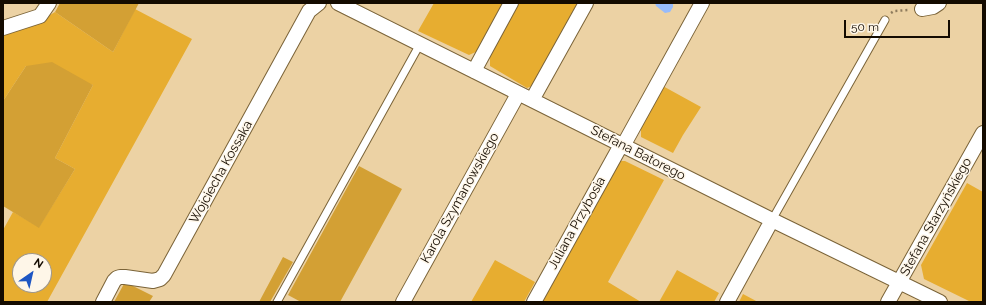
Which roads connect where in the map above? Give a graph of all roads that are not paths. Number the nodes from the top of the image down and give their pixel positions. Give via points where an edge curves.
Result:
1 (49, 3) edge
2 (319, 3) edge
3 (338, 3) edge
4 (511, 3) edge
5 (586, 3) edge
6 (702, 3) edge
7 (939, 3) edge
8 (922, 9) road end
9 (886, 20) road end
10 (3, 28) edge
11 (420, 44) junction
12 (474, 71) junction
13 (518, 94) junction
14 (532, 100) junction
15 (983, 133) edge
16 (622, 145) junction
17 (772, 220) junction
18 (899, 282) junction
19 (103, 302) edge
20 (277, 302) edge
21 (403, 302) edge
22 (534, 302) edge
23 (727, 302) edge
24 (888, 302) edge
25 (940, 302) edge

1 - 10 street via 40,16
2 - 19 street, Wojciecha Kossaka via 309,11 164,275 157,280 120,277 114,281
3 - 11 street, Stefana Batorego
4 - 12 street
5 - 14 street
6 - 16 street, Juliana Przybosia
7 - 8 street
9 - 17 lane
11 - 12 street, Stefana Batorego
11 - 20 lane
12 - 13 street, Stefana Batorego
13 - 14 street, Stefana Batorego
13 - 21 street, Karola Szymanowskiego
14 - 16 street, Stefana Batorego
15 - 18 street, Stefana Starzyńskiego
16 - 17 street, Stefana Batorego
16 - 22 street, Juliana Przybosia
17 - 18 street, Stefana Batorego
17 - 23 street
18 - 24 street, Stefana Starzyńskiego
18 - 25 street, Stefana Batorego

